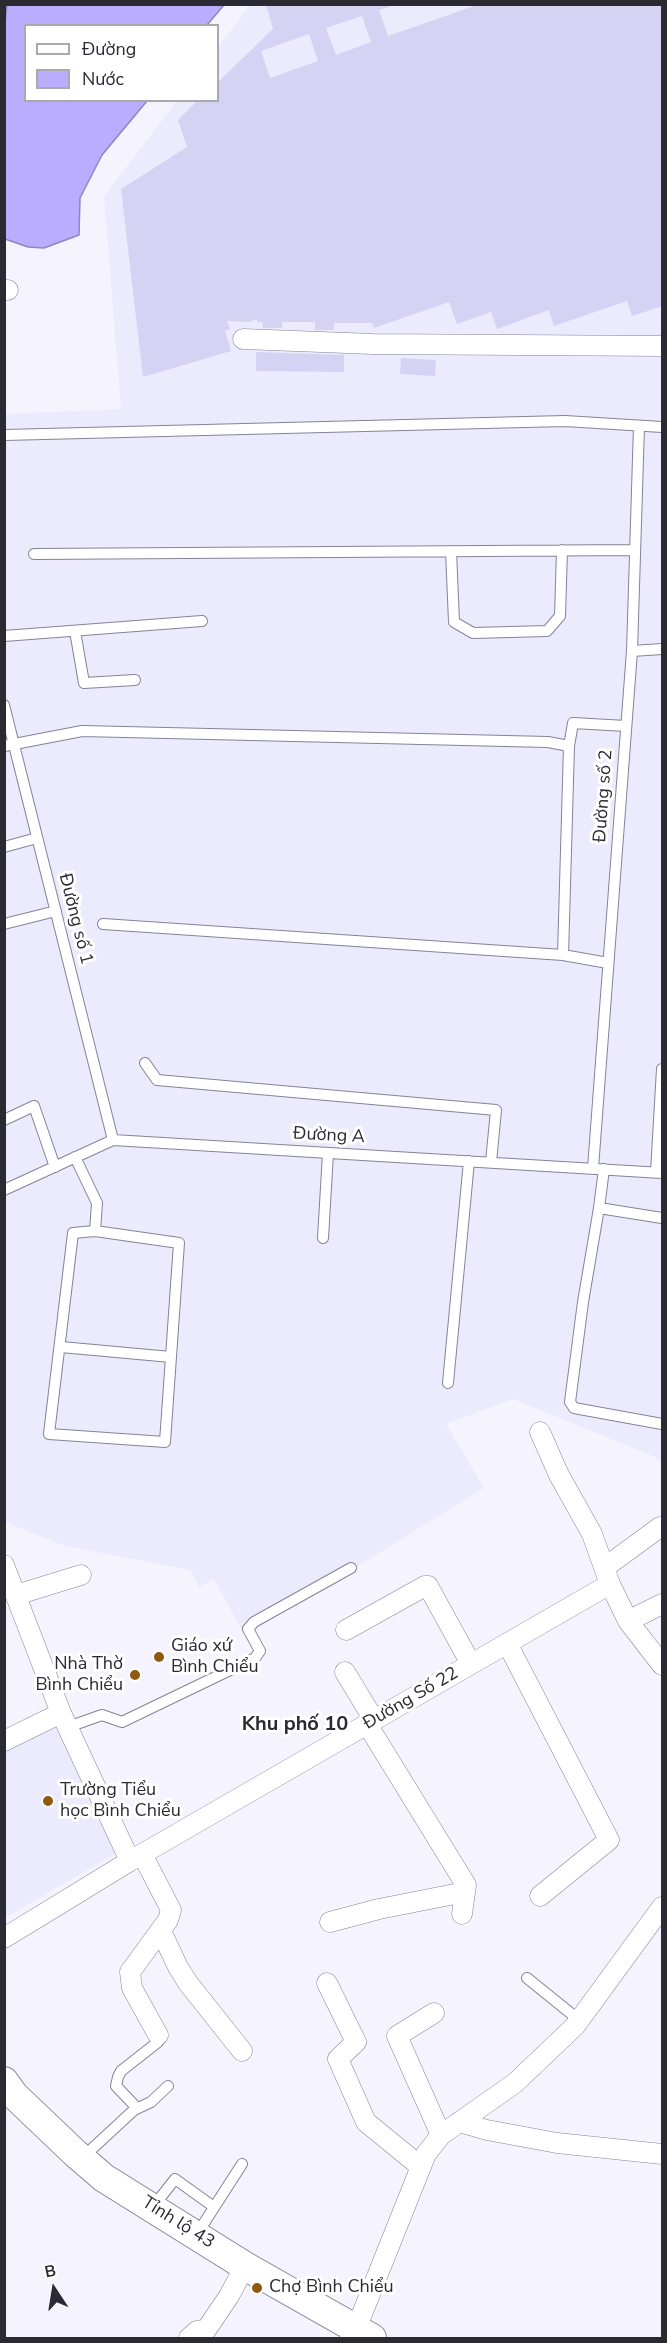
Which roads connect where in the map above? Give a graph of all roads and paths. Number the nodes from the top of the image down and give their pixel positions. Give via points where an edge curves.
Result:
1 (243, 339) dead end
2 (663, 346) edge
3 (639, 426) junction
4 (663, 427) edge
5 (4, 435) edge
6 (562, 550) junction
7 (635, 550) junction
8 (451, 551) junction
9 (34, 554) dead end
10 (202, 621) dead end
11 (75, 631) junction
12 (4, 636) edge
13 (663, 649) edge
14 (632, 651) junction
15 (135, 680) dead end
16 (4, 705) edge
17 (626, 726) junction
18 (9, 745) edge
19 (569, 746) junction
20 (37, 838) junction
21 (4, 846) edge
22 (56, 911) junction
23 (4, 924) edge
24 (103, 924) dead end
25 (563, 956) junction
26 (608, 963) junction
27 (145, 1063) dead end
28 (662, 1069) edge
29 (4, 1120) edge
30 (113, 1140) junction
31 (328, 1153) junction
32 (75, 1157) junction
33 (469, 1161) junction
34 (491, 1162) junction
35 (55, 1167) junction
36 (598, 1169) junction
37 (659, 1172) edge
38 (4, 1190) edge
39 (599, 1208) junction
40 (663, 1218) edge
41 (95, 1231) junction
42 (323, 1238) dead end
43 (60, 1347) junction
44 (171, 1357) junction
45 (448, 1383) dead end
46 (663, 1424) edge
47 (540, 1432) dead end
48 (660, 1527) dead end
49 (4, 1565) edge
50 (351, 1568) dead end
51 (81, 1575) dead end
52 (607, 1576) junction
53 (16, 1595) junction
54 (663, 1604) edge
55 (628, 1621) junction
56 (346, 1630) dead end
57 (507, 1644) junction
58 (471, 1664) junction
59 (663, 1665) edge
60 (345, 1672) dead end
61 (65, 1720) junction
62 (371, 1722) junction
63 (4, 1741) edge
64 (136, 1857) junction
65 (465, 1892) junction
66 (540, 1896) dead end
67 (663, 1907) edge
68 (462, 1914) dead end
69 (330, 1922) dead end
70 (161, 1931) junction
71 (4, 1938) edge
72 (527, 1978) dead end
73 (327, 1983) dead end
74 (434, 2013) dead end
75 (579, 2020) junction
76 (158, 2035) joint
77 (242, 2051) dead end
78 (168, 2086) dead end
79 (8, 2093) edge
80 (137, 2108) junction
81 (459, 2122) junction
82 (441, 2135) junction
83 (663, 2154) edge
84 (81, 2158) junction
85 (242, 2164) dead end
86 (421, 2167) junction
87 (214, 2207) junction
88 (153, 2208) junction
89 (196, 2234) junction
90 (245, 2266) junction
91 (359, 2335) edge
92 (189, 2338) edge

1 - 2 street
3 - 4 lane
3 - 5 lane via 565,421
3 - 7 lane, Đường số 2
6 - 7 lane
6 - 8 lane
6 - 8 lane via 560,616 547,631 473,633 454,622
7 - 14 lane, Đường số 2
8 - 9 lane
10 - 11 lane
11 - 12 lane
11 - 15 lane via 84,683
13 - 14 lane
14 - 17 lane, Đường số 2
16 - 18 lane, Đường số 1
17 - 19 lane via 573,723
17 - 26 lane, Đường số 2
18 - 19 lane via 82,731 548,742
18 - 20 lane, Đường số 1
19 - 25 lane
20 - 21 lane
20 - 22 lane, Đường số 1
22 - 23 lane
22 - 30 lane, Đường số 1
24 - 25 lane
25 - 26 lane
26 - 36 lane, Đường số 2
27 - 34 lane via 157,1080 496,1110
28 - 37 lane
29 - 35 lane via 34,1106
30 - 31 lane, Đường A
30 - 32 lane, Đường A
31 - 33 lane, Đường A
31 - 42 lane
32 - 35 lane, Đường A
32 - 41 lane via 97,1203
33 - 34 lane, Đường A
33 - 45 lane
34 - 36 lane, Đường A
35 - 38 lane, Đường A
36 - 37 lane, Đường A
36 - 39 lane, Đường số 2
39 - 40 lane
39 - 46 lane, Đường số 2 via 570,1402 574,1408
41 - 43 lane via 73,1233
41 - 44 lane via 179,1243
43 - 44 lane
43 - 44 lane via 49,1434 165,1442
47 - 52 street via 592,1534
48 - 52 street, Đường Số 22
49 - 53 street
50 - 61 lane via 254,1622 248,1629 260,1651 255,1658 122,1722 102,1715
51 - 53 street
52 - 55 street
52 - 57 street, Đường Số 22
53 - 61 street
54 - 55 street
55 - 59 street
56 - 58 street via 427,1586
57 - 58 street, Đường Số 22
57 - 66 street via 609,1840
58 - 62 street, Đường Số 22
60 - 62 street
61 - 63 street
61 - 64 street
62 - 64 street, Đường Số 22
62 - 65 street via 466,1885
64 - 70 street via 171,1910
64 - 71 street, Đường Số 22
65 - 68 street
65 - 69 street
67 - 75 street
70 - 76 street via 132,1968 130,1977
70 - 77 street via 188,1983
72 - 75 lane
73 - 86 street via 356,2042 338,2059 366,2121
74 - 82 street via 397,2036
75 - 81 street via 515,2083
76 - 80 lane via 158,2042 118,2077 117,2086
78 - 80 lane via 151,2102
79 - 84 main road, Tỉnh lộ 43
80 - 84 lane
81 - 82 street
81 - 83 street via 557,2143
82 - 86 street
84 - 88 main road, Tỉnh lộ 43 via 104,2178
85 - 87 lane
86 - 91 street
87 - 88 lane via 175,2179
87 - 89 lane
88 - 89 main road, Tỉnh lộ 43
89 - 90 main road, Tỉnh lộ 43
90 - 91 main road, Tỉnh lộ 43
90 - 92 street via 206,2330 196,2331

